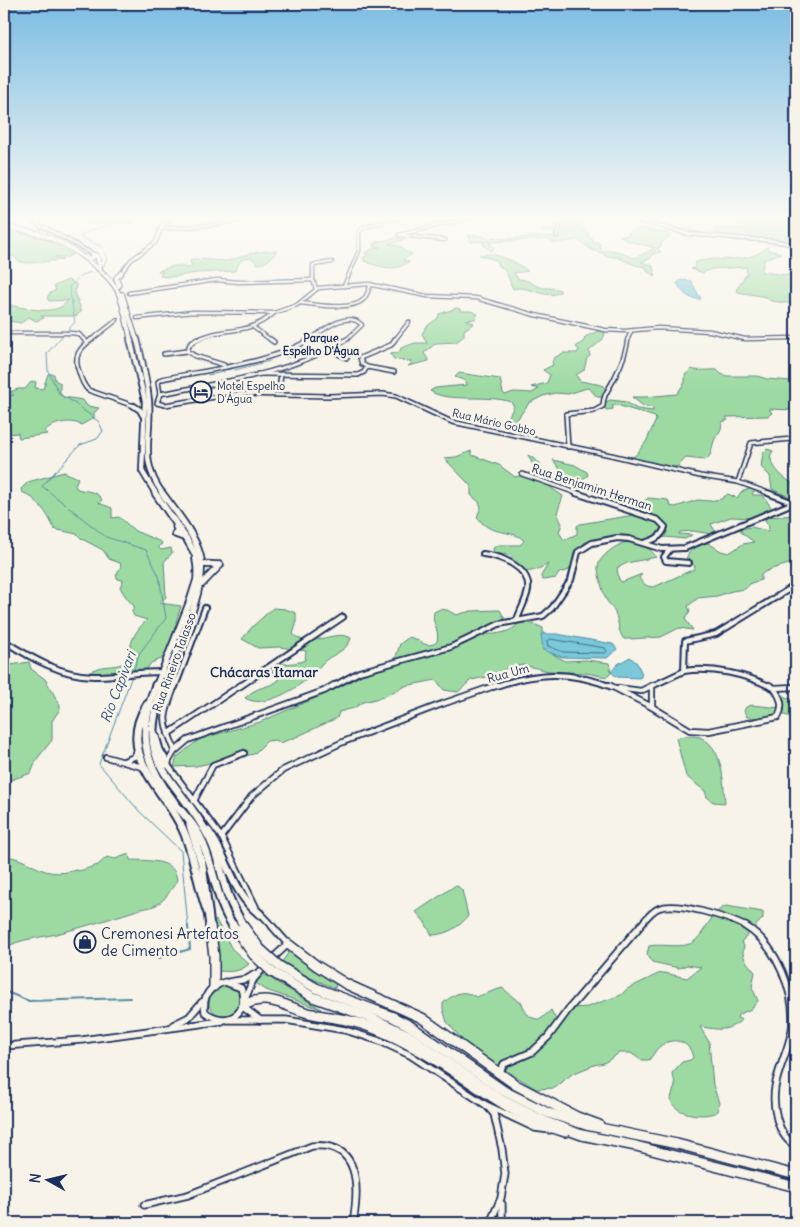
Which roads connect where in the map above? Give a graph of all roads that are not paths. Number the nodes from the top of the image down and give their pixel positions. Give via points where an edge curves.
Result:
1 (105, 274) edge
2 (108, 274) edge
3 (119, 274) edge
4 (313, 274) edge
5 (349, 274) edge
6 (313, 280) junction
7 (370, 284) junction
8 (119, 286) junction
9 (344, 286) junction
10 (316, 289) junction
11 (129, 294) dead end
12 (300, 303) junction
13 (124, 309) junction
14 (274, 314) junction
15 (137, 318) junction
16 (116, 320) junction
17 (409, 322) dead end
18 (128, 324) junction
19 (253, 327) junction
20 (632, 330) junction
21 (4, 333) edge
22 (796, 338) edge
23 (274, 342) dead end
24 (87, 343) junction
25 (330, 350) junction
26 (187, 351) junction
27 (164, 354) dead end
28 (347, 358) dead end
29 (226, 365) junction
30 (367, 367) junction
31 (394, 372) dead end
32 (253, 374) junction
33 (280, 375) junction
34 (146, 380) junction
35 (279, 388) dead end
36 (160, 394) junction
37 (144, 401) junction
38 (157, 403) junction
39 (134, 406) junction
40 (147, 415) junction
41 (796, 434) edge
42 (568, 446) junction
43 (522, 474) dead end
44 (738, 482) junction
45 (795, 503) edge
46 (654, 540) junction
47 (644, 543) junction
48 (654, 547) junction
49 (670, 549) junction
50 (483, 554) dead end
51 (689, 563) dead end
52 (202, 564) junction
53 (796, 586) edge
54 (197, 595) junction
55 (204, 608) dead end
56 (343, 617) dead end
57 (517, 620) junction
58 (4, 641) edge
59 (684, 671) junction
60 (161, 672) junction
61 (610, 686) junction
62 (652, 687) junction
63 (796, 687) edge
64 (774, 688) junction
65 (150, 701) junction
66 (652, 707) junction
67 (152, 726) junction
68 (168, 734) junction
69 (138, 749) junction
70 (159, 750) junction
71 (175, 752) junction
72 (244, 753) dead end
73 (106, 757) dead end
74 (124, 761) junction
75 (167, 764) junction
76 (142, 767) junction
77 (198, 792) junction
78 (188, 794) junction
79 (194, 801) junction
80 (199, 820) junction
81 (189, 821) junction
82 (221, 837) junction
83 (208, 914) junction
84 (260, 914) junction
85 (288, 944) junction
86 (257, 952) junction
87 (276, 969) junction
88 (257, 973) junction
89 (225, 982) junction
90 (214, 986) junction
91 (203, 1000) junction
92 (244, 1004) junction
93 (260, 1020) junction
94 (224, 1021) junction
95 (170, 1027) junction
96 (4, 1046) edge
97 (499, 1073) junction
98 (486, 1105) junction
99 (557, 1130) junction
100 (611, 1130) junction
101 (582, 1135) junction
102 (796, 1146) edge
103 (796, 1175) edge
104 (796, 1187) edge
105 (502, 1201) junction
106 (144, 1204) dead end
107 (353, 1223) edge
108 (490, 1223) edge
109 (502, 1223) edge

1 - 13 highway via 115,284
2 - 8 highway
3 - 8 highway via 116,278
4 - 6 street
5 - 9 street
6 - 10 street
6 - 11 street via 217,280
7 - 9 street
7 - 12 street via 359,302 342,305
7 - 20 street via 427,296 471,297 604,330
8 - 13 highway
9 - 10 street
10 - 12 street
12 - 14 street
13 - 15 highway via 130,317
13 - 16 highway
13 - 18 highway
14 - 15 street via 193,312
14 - 19 street
15 - 18 highway via 130,319
16 - 18 highway via 122,318
16 - 24 street
17 - 30 street via 391,345 360,358
18 - 34 highway via 141,354
18 - 37 highway
19 - 23 street
19 - 26 street via 203,336 192,342
20 - 22 street via 710,331 745,339
20 - 42 street via 610,389 603,396 603,406 566,414
21 - 24 street via 71,333 79,334
24 - 39 street via 76,356 84,386
25 - 28 street
25 - 29 street via 362,322 342,319 311,340 286,351
25 - 32 street via 303,362
26 - 27 street
26 - 29 street
29 - 36 street via 162,379 158,382
30 - 31 street
30 - 33 street via 358,375
32 - 33 street
32 - 36 street
33 - 35 street
34 - 38 highway via 151,400
34 - 40 highway
36 - 38 street
37 - 39 highway via 142,406
37 - 40 highway
38 - 40 highway via 151,406
38 - 42 street, Rua Mário Gobbo via 165,405 234,394 383,394 404,398 452,422
39 - 40 highway
40 - 52 highway via 148,471 197,543
40 - 60 highway via 142,471 178,530 175,534 186,538 195,554 197,579
41 - 44 street via 791,439 751,443
42 - 44 street, Rua Mário Gobbo
43 - 46 street, Rua Benjamim Herman via 658,520 665,527
44 - 45 street, Rua Mário Gobbo
45 - 49 street via 685,548
46 - 47 street
46 - 48 street
47 - 48 street
47 - 57 street via 617,538 584,546 576,556 571,580 552,608 537,618
48 - 49 street
49 - 51 street via 664,557 666,562
50 - 57 street via 497,556 512,564 525,577 528,588
52 - 54 highway
52 - 54 highway via 220,565 205,579
53 - 59 street via 716,634 685,641
54 - 67 highway via 160,690
55 - 68 street, Rua Rineiro Talasso via 164,714
56 - 68 street
57 - 71 street via 499,624 451,647 359,672 324,691 196,736
58 - 60 street via 41,662 78,674
59 - 62 street
59 - 64 street via 716,671
60 - 65 highway
61 - 62 street via 635,691
61 - 66 street, Rua Um
61 - 82 street, Rua Um via 565,674 527,677 442,704 343,742 283,770 252,796
62 - 66 street
63 - 64 street
64 - 66 street, Rua Um via 782,704 778,716 709,731 690,730
65 - 69 highway via 138,721
65 - 81 highway via 144,734 147,754 161,784
67 - 70 highway
67 - 80 highway via 155,754 167,780
68 - 71 street, Rua Rineiro Talasso
69 - 74 street via 134,757
69 - 76 highway
70 - 71 street
70 - 75 highway
71 - 75 street
72 - 77 street via 214,766
73 - 74 street
74 - 76 street
75 - 78 street
76 - 83 highway via 180,822 191,848
77 - 78 street
77 - 79 street
78 - 79 street
79 - 82 street
80 - 84 highway via 213,836 243,901
80 - 86 highway via 210,839 237,915
81 - 83 highway via 202,864
81 - 86 highway via 206,851 217,894 228,919
82 - 84 street
83 - 90 highway
84 - 85 street
85 - 88 street
85 - 97 highway via 346,984 422,1018
86 - 87 highway, bridge
87 - 100 highway via 410,1026 482,1077 530,1105 565,1119
87 - 101 highway via 313,997 406,1034 500,1099 546,1122
88 - 89 street
88 - 92 street
89 - 90 street
89 - 92 street via 241,988
90 - 91 street
91 - 94 street via 205,1012 215,1020
91 - 95 street via 189,1017
92 - 93 street
92 - 94 street via 236,1016
92 - 99 highway via 258,998 267,999 389,1034 426,1054 500,1105
93 - 94 street
93 - 98 street via 312,1024 380,1041 410,1055
94 - 95 street
95 - 96 street via 82,1040
97 - 100 highway via 557,1107
97 - 102 street via 504,1064 532,1052 548,1036 653,911 665,905 700,911 748,928 765,945 784,975 792,1025 772,1089 779,1128
98 - 99 street via 535,1128
98 - 105 street via 496,1122 505,1167
99 - 101 highway
100 - 103 highway
101 - 104 highway
105 - 108 street
105 - 109 street
106 - 107 street via 188,1195 312,1146 330,1144 347,1158 356,1182

